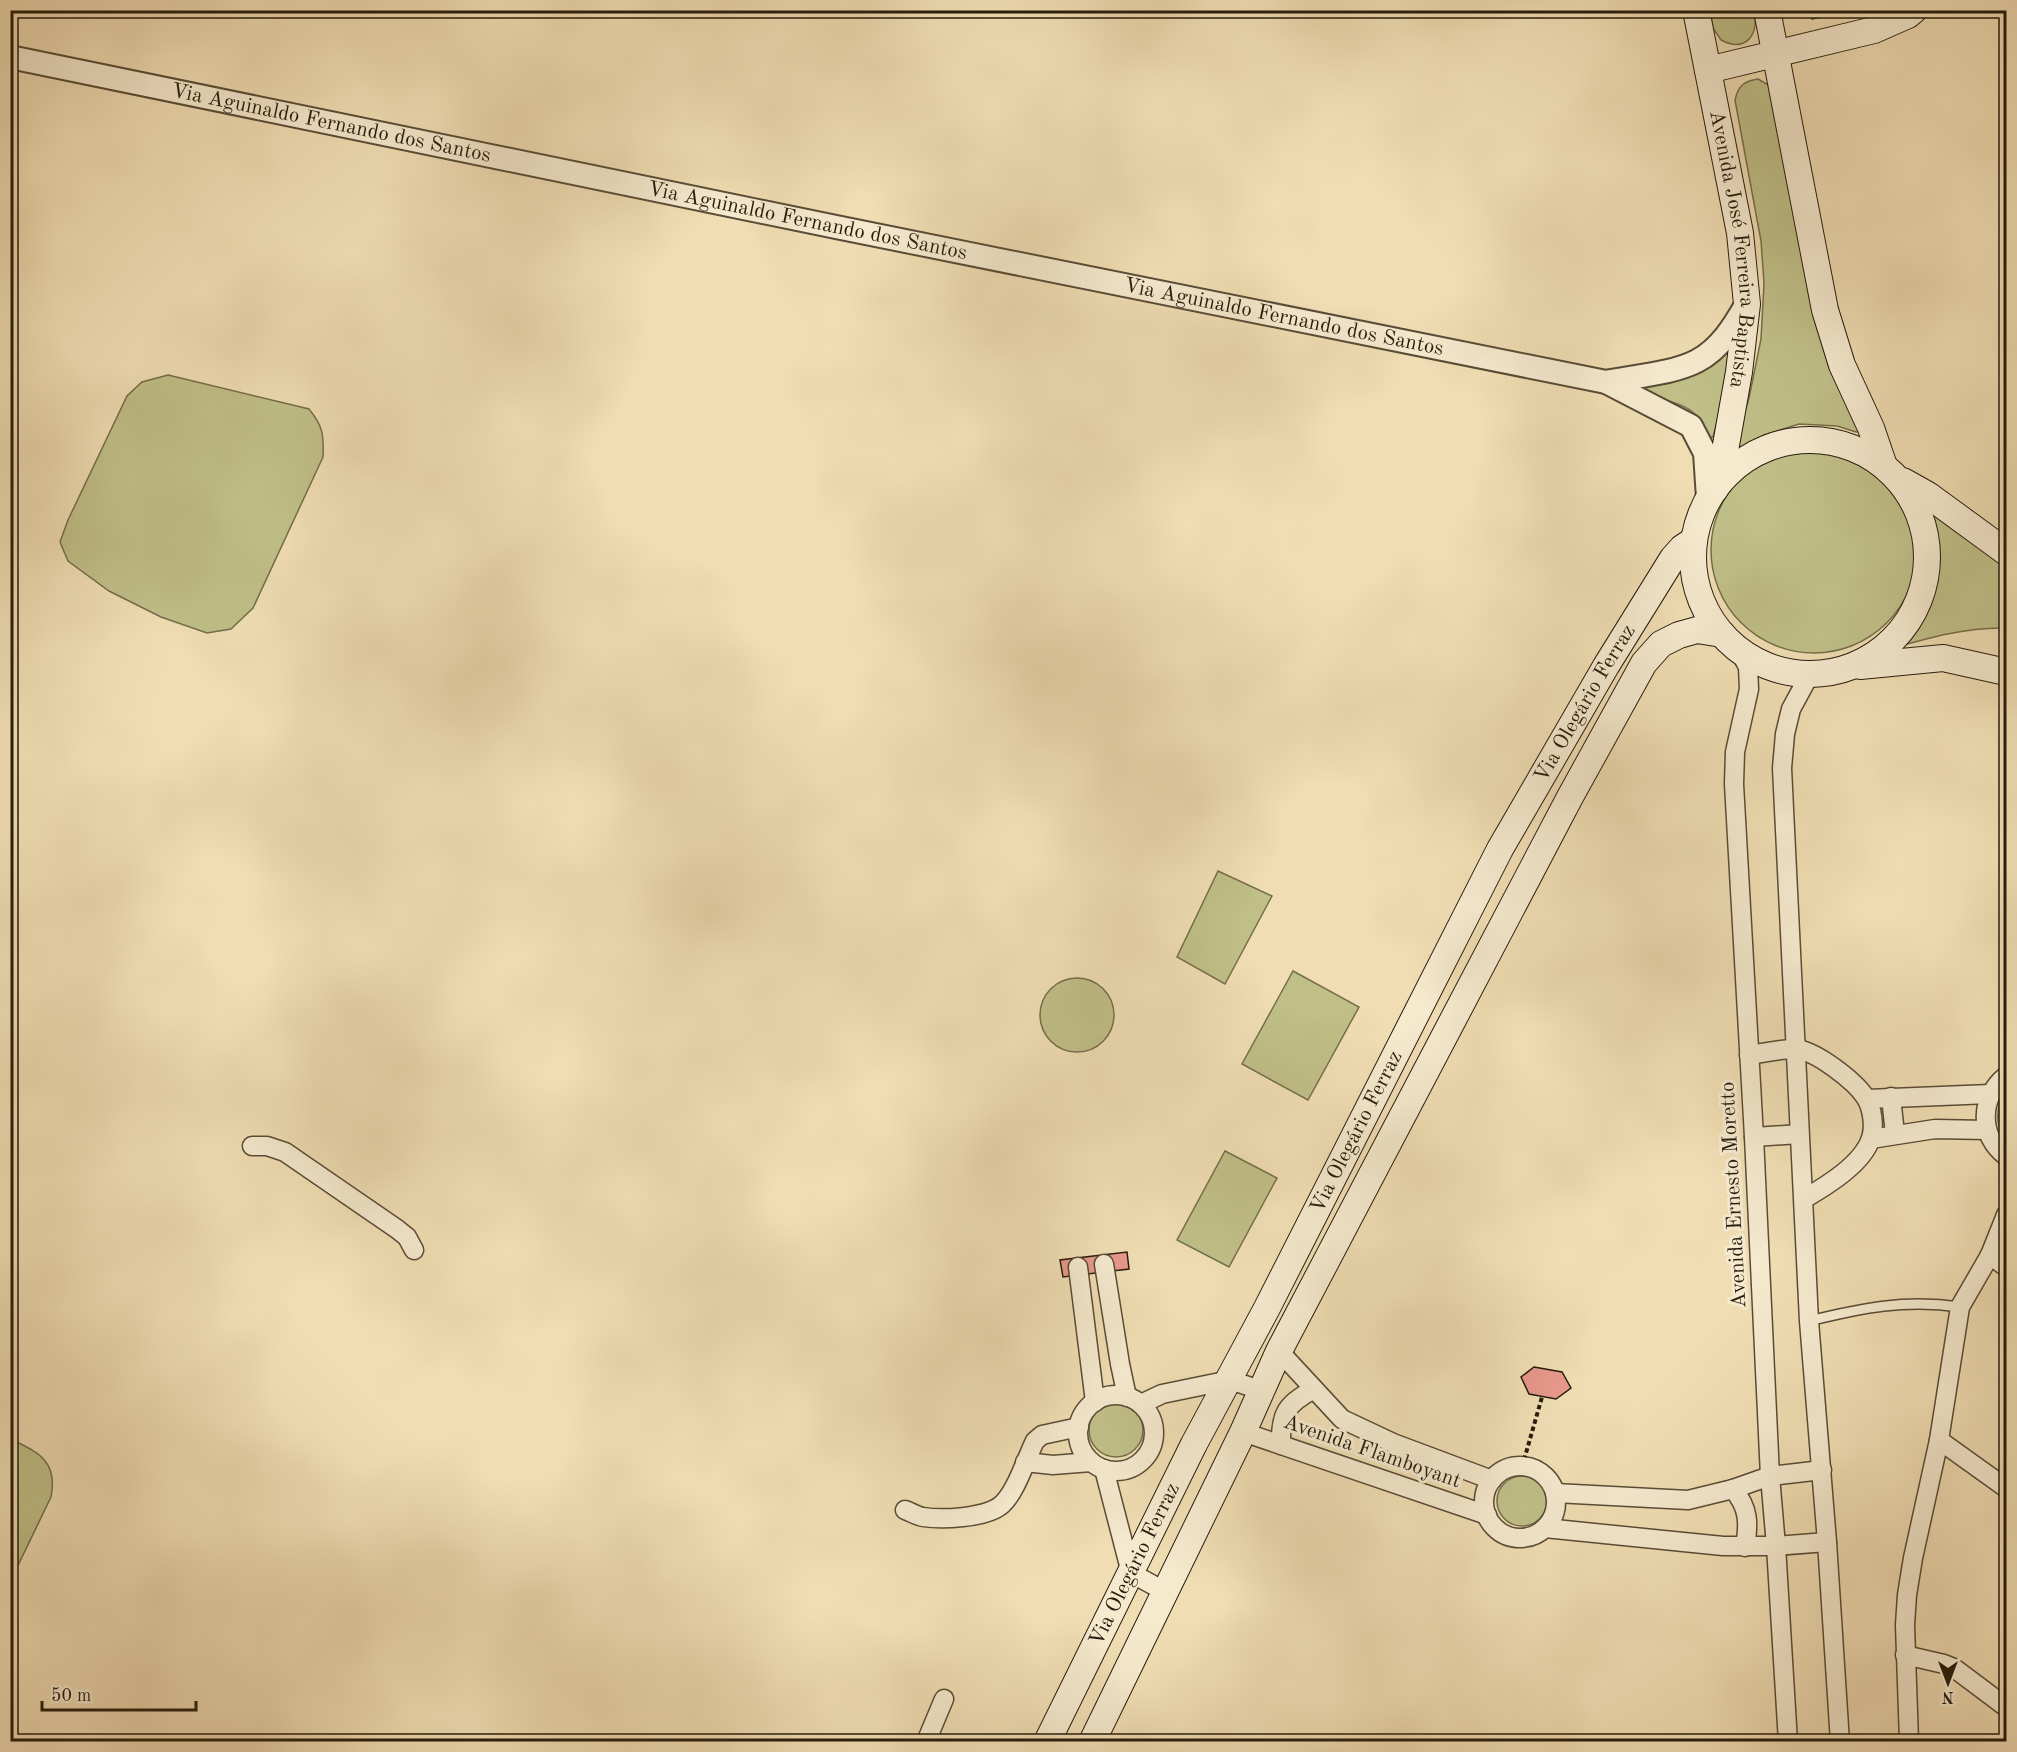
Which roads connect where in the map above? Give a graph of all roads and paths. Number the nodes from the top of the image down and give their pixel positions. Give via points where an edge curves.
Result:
1 (1696, 10) edge
2 (1767, 10) edge
3 (1914, 10) edge
4 (1775, 54) junction
5 (10, 57) edge
6 (1708, 70) junction
7 (1747, 304) junction
8 (1606, 382) junction
9 (1891, 472) junction
10 (1712, 494) junction
11 (1694, 540) junction
12 (2007, 552) edge
13 (1730, 642) junction
14 (1851, 666) junction
15 (2007, 672) edge
16 (1810, 674) junction
17 (1797, 1049) junction
18 (1749, 1055) junction
19 (2007, 1076) edge
20 (1990, 1094) junction
21 (1891, 1097) junction
22 (1867, 1099) junction
23 (1987, 1130) junction
24 (1799, 1134) junction
25 (1894, 1134) junction
26 (1754, 1137) junction
27 (1871, 1139) junction
28 (252, 1146) dead end
29 (2007, 1156) edge
30 (1804, 1199) junction
31 (2007, 1215) edge
32 (414, 1250) dead end
33 (1990, 1255) junction
34 (1104, 1264) dead end
35 (1078, 1267) dead end
36 (2007, 1267) edge
37 (1960, 1307) junction
38 (1809, 1321) junction
39 (1279, 1352) junction
40 (1230, 1380) junction
41 (1314, 1389) junction
42 (1260, 1390) junction
43 (1542, 1397) dead end
44 (1134, 1400) junction
45 (1095, 1402) junction
46 (1079, 1427) junction
47 (1243, 1432) junction
48 (1939, 1440) junction
49 (1281, 1445) junction
50 (1024, 1462) junction
51 (1098, 1466) junction
52 (1522, 1467) junction
53 (1822, 1470) junction
54 (1770, 1476) junction
55 (1492, 1480) junction
56 (2007, 1488) edge
57 (1733, 1489) junction
58 (1555, 1494) junction
59 (905, 1510) dead end
60 (1487, 1515) junction
61 (1545, 1528) junction
62 (1827, 1542) junction
63 (1776, 1546) junction
64 (1745, 1547) junction
65 (1131, 1573) junction
66 (1164, 1592) junction
67 (1905, 1655) junction
68 (945, 1699) dead end
69 (2007, 1707) edge
70 (926, 1742) edge
71 (1047, 1742) edge
72 (1092, 1742) edge
73 (1788, 1742) edge
74 (1840, 1742) edge
75 (1909, 1742) edge

1 - 6 main road, Avenida José Ferreira Baptista
2 - 4 main road
3 - 4 main road via 1874,30
4 - 6 main road
4 - 9 main road via 1825,310 1842,364
5 - 8 street, Via Aguinaldo Fernando dos Santos
6 - 7 main road, Avenida José Ferreira Baptista via 1740,233
7 - 8 street, Via Aguinaldo Fernando dos Santos via 1726,336 1698,360 1681,368
7 - 10 main road, Avenida José Ferreira Baptista via 1740,372
8 - 10 street, Via Aguinaldo Fernando dos Santos via 1691,426 1705,453
9 - 10 main road via 1870,456 1841,444 1816,440 1789,442 1754,454 1724,477
9 - 12 main road
9 - 14 main road via 1916,505 1926,539 1927,568 1912,615 1898,635
10 - 11 main road, Avenida José Ferreira Baptista via 1698,521
11 - 13 main road, Avenida José Ferreira Baptista via 1695,581 1705,609
11 - 40 main road, Via Olegário Ferraz via 1672,558 1500,849
13 - 16 main road via 1758,662
13 - 18 street, Avenida Ernesto Moretto via 1748,668 1749,689 1735,752 1734,784
13 - 39 main road, Via Olegário Ferraz via 1697,630 1661,644 1644,663
14 - 15 main road via 1943,658
14 - 16 main road
16 - 17 street via 1791,709 1782,768
17 - 18 street
17 - 22 street via 1831,1064
17 - 24 street
18 - 26 street, Avenida Ernesto Moretto
19 - 20 street
20 - 21 street
20 - 23 street
21 - 22 street
21 - 25 street
22 - 27 street
23 - 25 street
23 - 29 street
24 - 26 street
24 - 30 street
25 - 27 street
26 - 54 street, Avenida Ernesto Moretto
27 - 30 street via 1840,1177
28 - 32 street via 285,1152 397,1229
30 - 38 street
31 - 33 street
33 - 36 street
33 - 37 street
34 - 44 street via 1120,1364
35 - 45 street
37 - 38 lane via 1897,1304
37 - 48 street
38 - 53 street
39 - 41 street, Avenida Flamboyant
39 - 42 main road, Via Olegário Ferraz
40 - 42 street
40 - 44 street
40 - 65 main road, Via Olegário Ferraz
41 - 49 street via 1290,1405 1283,1415
41 - 55 street, Avenida Flamboyant via 1342,1419 1393,1443
42 - 47 main road, Via Olegário Ferraz
43 - 52 path
44 - 45 street via 1112,1395
44 - 51 street via 1151,1417 1155,1431 1153,1446 1133,1468 1119,1471
45 - 46 street via 1086,1410
46 - 50 street via 1042,1435
46 - 51 street via 1082,1450
47 - 49 street, Avenida Flamboyant
47 - 66 main road, Via Olegário Ferraz
48 - 56 street
48 - 67 street via 1907,1595
49 - 60 street, Avenida Flamboyant
50 - 51 street
50 - 59 street via 1011,1494 1000,1506 983,1514 922,1517
51 - 65 street
52 - 55 street via 1500,1472
52 - 58 street via 1543,1475
53 - 54 street
53 - 62 street
54 - 57 street
54 - 63 street, Avenida Ernesto Moretto
55 - 60 street via 1484,1503
57 - 58 street via 1688,1500
57 - 64 street via 1747,1514
58 - 61 street via 1553,1518
60 - 61 street via 1502,1533 1513,1537 1525,1538
61 - 64 street
62 - 63 street
62 - 74 street
63 - 64 street
63 - 73 street, Avenida Ernesto Moretto
65 - 66 street
65 - 71 main road, Via Olegário Ferraz
66 - 72 main road, Via Olegário Ferraz
67 - 69 street via 1954,1668
67 - 75 street
68 - 70 street

